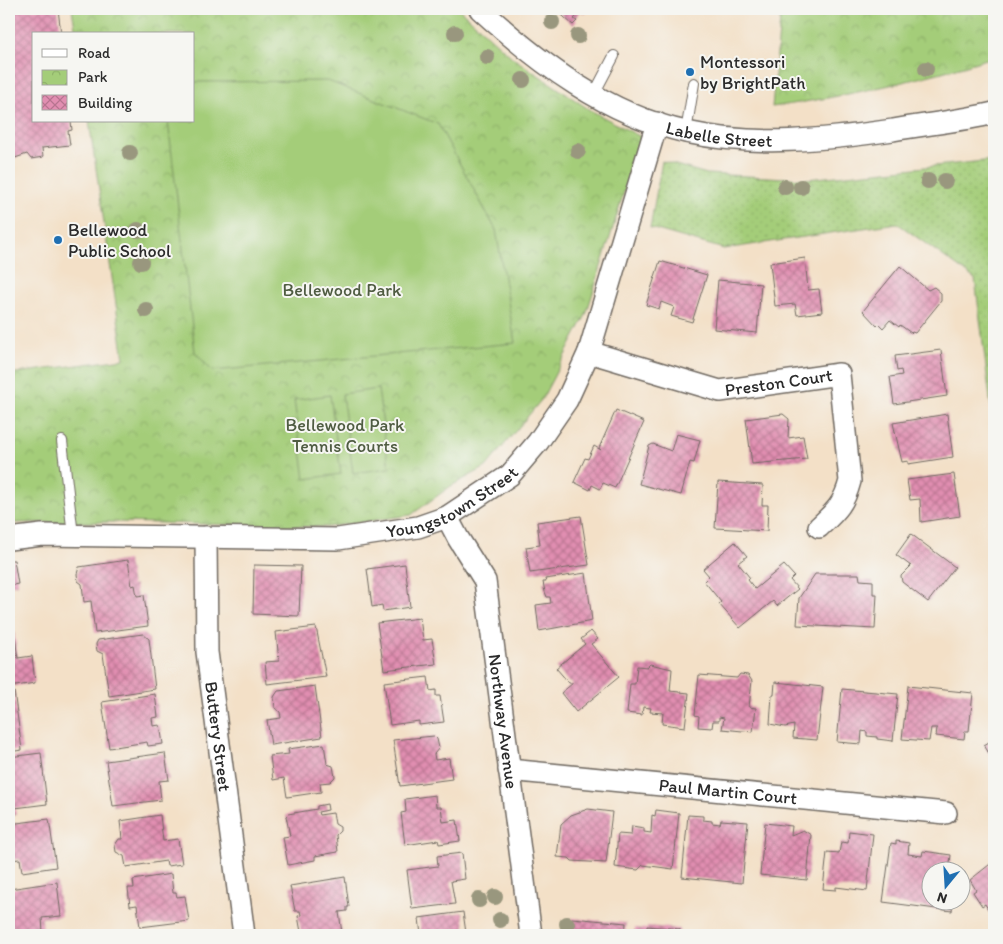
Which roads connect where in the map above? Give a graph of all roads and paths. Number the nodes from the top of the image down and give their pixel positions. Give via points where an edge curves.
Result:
1 (480, 9) edge
2 (614, 56) dead end
3 (694, 83) dead end
4 (594, 94) junction
5 (994, 113) edge
6 (657, 123) junction
7 (686, 132) junction
8 (589, 352) junction
9 (62, 441) dead end
10 (447, 517) junction
11 (818, 527) dead end
12 (73, 535) junction
13 (206, 537) junction
14 (9, 539) edge
15 (509, 770) junction
16 (946, 813) dead end
17 (244, 935) edge
18 (531, 935) edge

1 - 4 street, Labelle Street via 540,61
2 - 4 lane
3 - 7 lane
4 - 6 street, Labelle Street
5 - 7 street, Labelle Street via 835,138 756,139
6 - 7 street, Labelle Street
6 - 8 street, Youngstown Street
8 - 10 street, Youngstown Street via 567,400 510,475
8 - 11 street, Preston Court via 720,391 839,374 850,481 846,497 838,509
9 - 12 lane
10 - 13 street, Youngstown Street via 418,527 338,539
10 - 15 street, Northway Avenue via 485,581
12 - 13 street, Youngstown Street
12 - 14 street, Youngstown Street
13 - 17 street, Buttery Street via 207,652
15 - 16 street, Paul Martin Court
15 - 18 street, Northway Avenue

